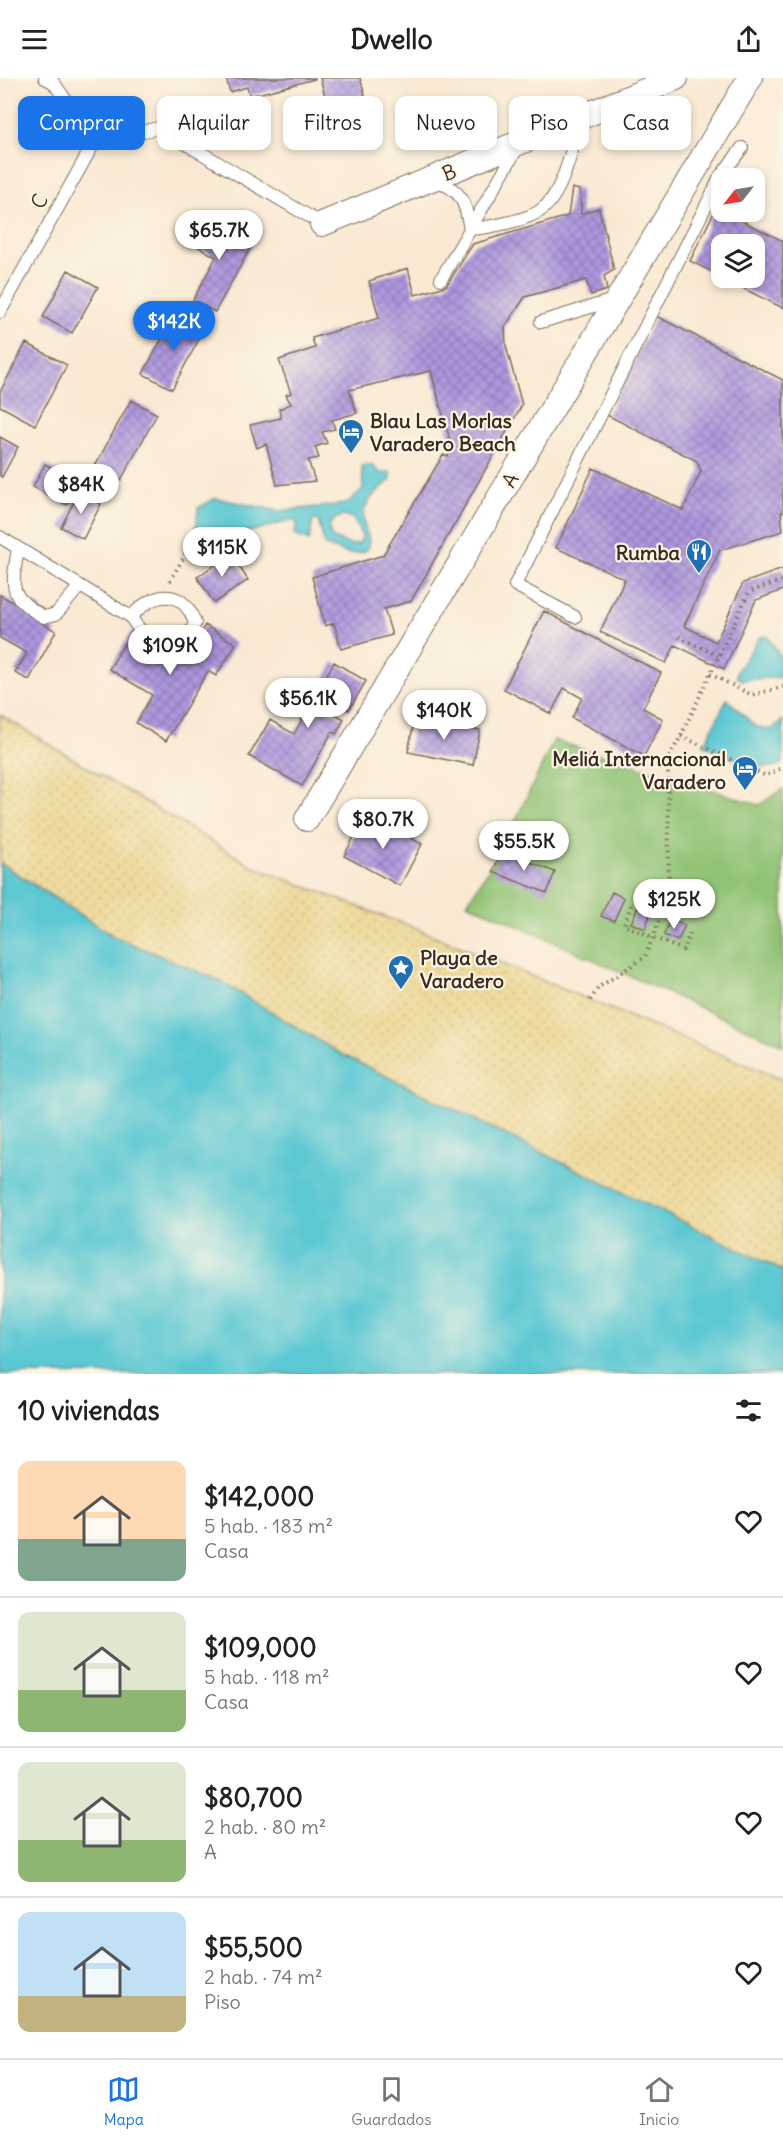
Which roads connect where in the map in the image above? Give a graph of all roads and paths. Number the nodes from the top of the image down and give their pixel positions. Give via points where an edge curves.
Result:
1 (45, 78) edge
2 (676, 78) edge
3 (750, 78) edge
4 (63, 96) edge
5 (589, 113) edge
6 (145, 131) edge
7 (509, 147) edge
8 (742, 148) dead end
9 (90, 150) edge
10 (516, 150) edge
11 (570, 150) edge
12 (433, 178) junction
13 (322, 224) joint
14 (470, 229) junction
15 (441, 279) dead end
16 (618, 298) junction
17 (0, 312) edge
18 (541, 322) dead end
19 (0, 537) edge
20 (193, 541) dead end
21 (18, 548) junction
22 (783, 580) edge
23 (80, 585) junction
24 (165, 596) junction
25 (131, 617) junction
26 (575, 617) dead end
27 (679, 637) dead end
28 (719, 656) junction
29 (710, 674) junction
30 (783, 687) edge
31 (681, 736) junction
32 (783, 767) edge
33 (307, 819) dead end
34 (631, 905) dead end
35 (691, 931) dead end
36 (653, 937) junction
37 (590, 1000) dead end

1 - 4 lane
2 - 5 street, B
3 - 16 street, A
6 - 13 lane via 159,128
7 - 12 street, B
8 - 26 lane via 722,176 515,585
9 - 17 lane, C
10 - 14 lane
11 - 14 lane via 559,187 542,210 492,227
12 - 13 street, B
12 - 14 lane via 458,191
14 - 15 lane
16 - 18 lane
16 - 33 street, A
19 - 21 lane
20 - 24 path via 171,577
21 - 23 lane
21 - 23 lane via 13,582 23,605 44,617 56,614
22 - 28 path via 748,592
23 - 25 lane
24 - 25 lane via 151,600
24 - 25 lane via 175,597 186,605 195,623 190,634 179,642 160,642 135,625
27 - 28 path
28 - 29 path
29 - 30 path via 752,695
29 - 31 path
31 - 32 path via 766,776
31 - 36 path via 668,759 669,896
34 - 36 path via 624,925
35 - 36 path via 683,950
36 - 37 path via 645,957 599,987

